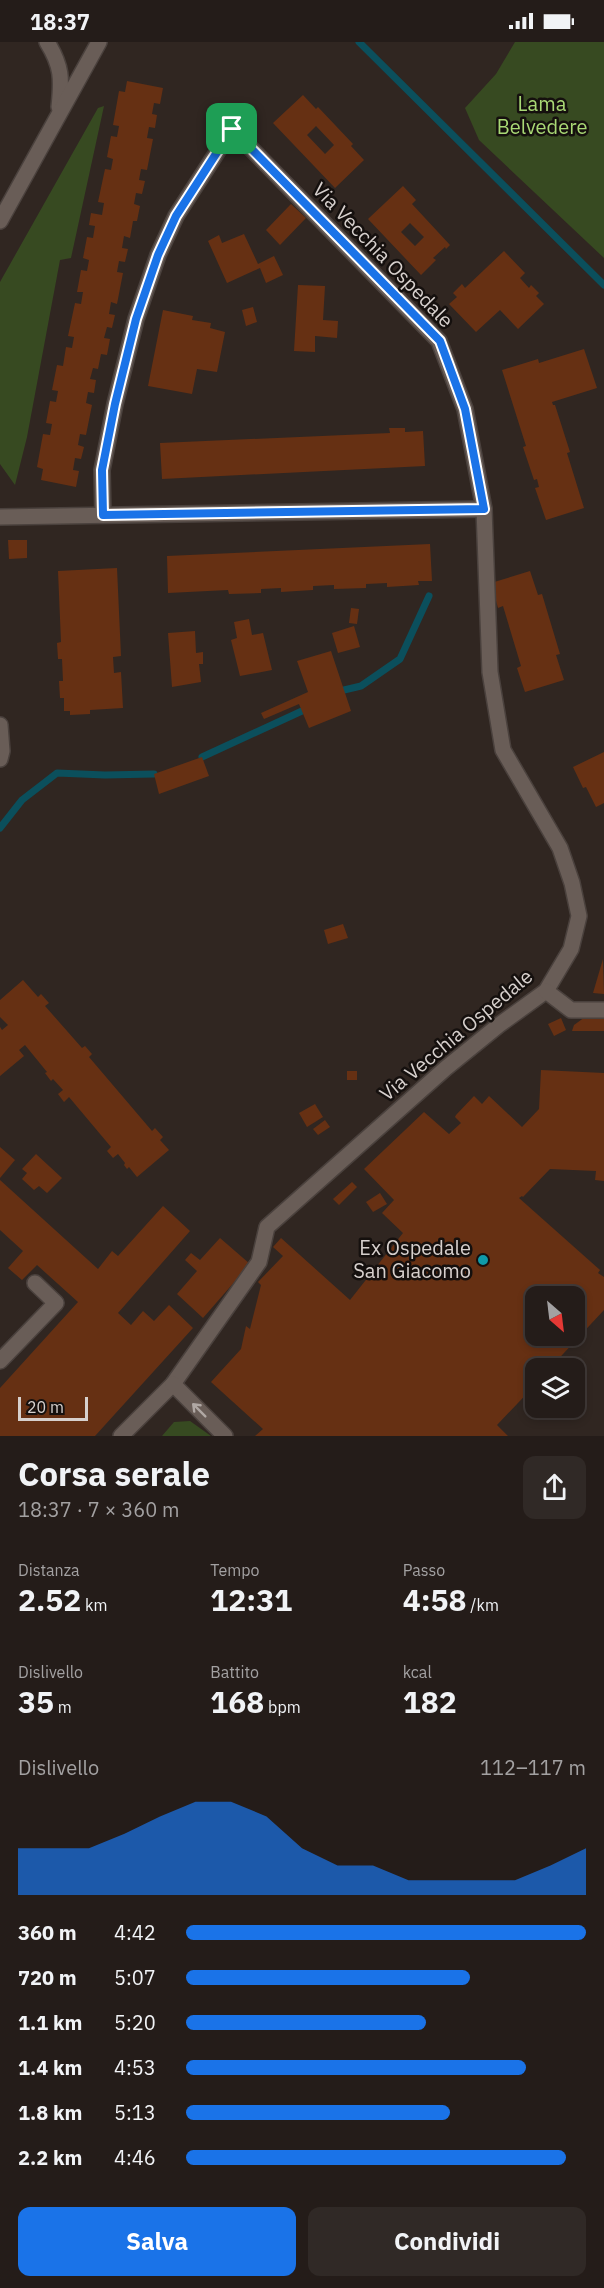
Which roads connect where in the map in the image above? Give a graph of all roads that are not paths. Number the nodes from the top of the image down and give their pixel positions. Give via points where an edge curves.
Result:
1 (47, 42) edge
2 (99, 42) edge
3 (58, 117) junction
4 (0, 221) edge
5 (484, 509) junction
6 (103, 515) junction
7 (0, 517) edge
8 (0, 725) edge
9 (0, 759) edge
10 (546, 991) junction
11 (604, 1010) edge
12 (35, 1283) dead end
13 (0, 1361) edge
14 (173, 1384) junction
15 (121, 1436) edge
16 (225, 1436) edge

1 - 3 street via 58,59
2 - 3 street
3 - 4 street
5 - 6 street
5 - 6 street, Via Vecchia Ospedale via 465,409 440,341 232,129 176,216 136,319 102,470
5 - 10 street, Via Vecchia Ospedale via 490,672 503,750 560,849 579,916 571,949
6 - 7 street
8 - 9 street
10 - 11 street via 571,1010
10 - 14 street, Via Vecchia Ospedale via 446,1068 267,1227 259,1262
12 - 13 street via 56,1303
14 - 15 street
16 -> 14 street

